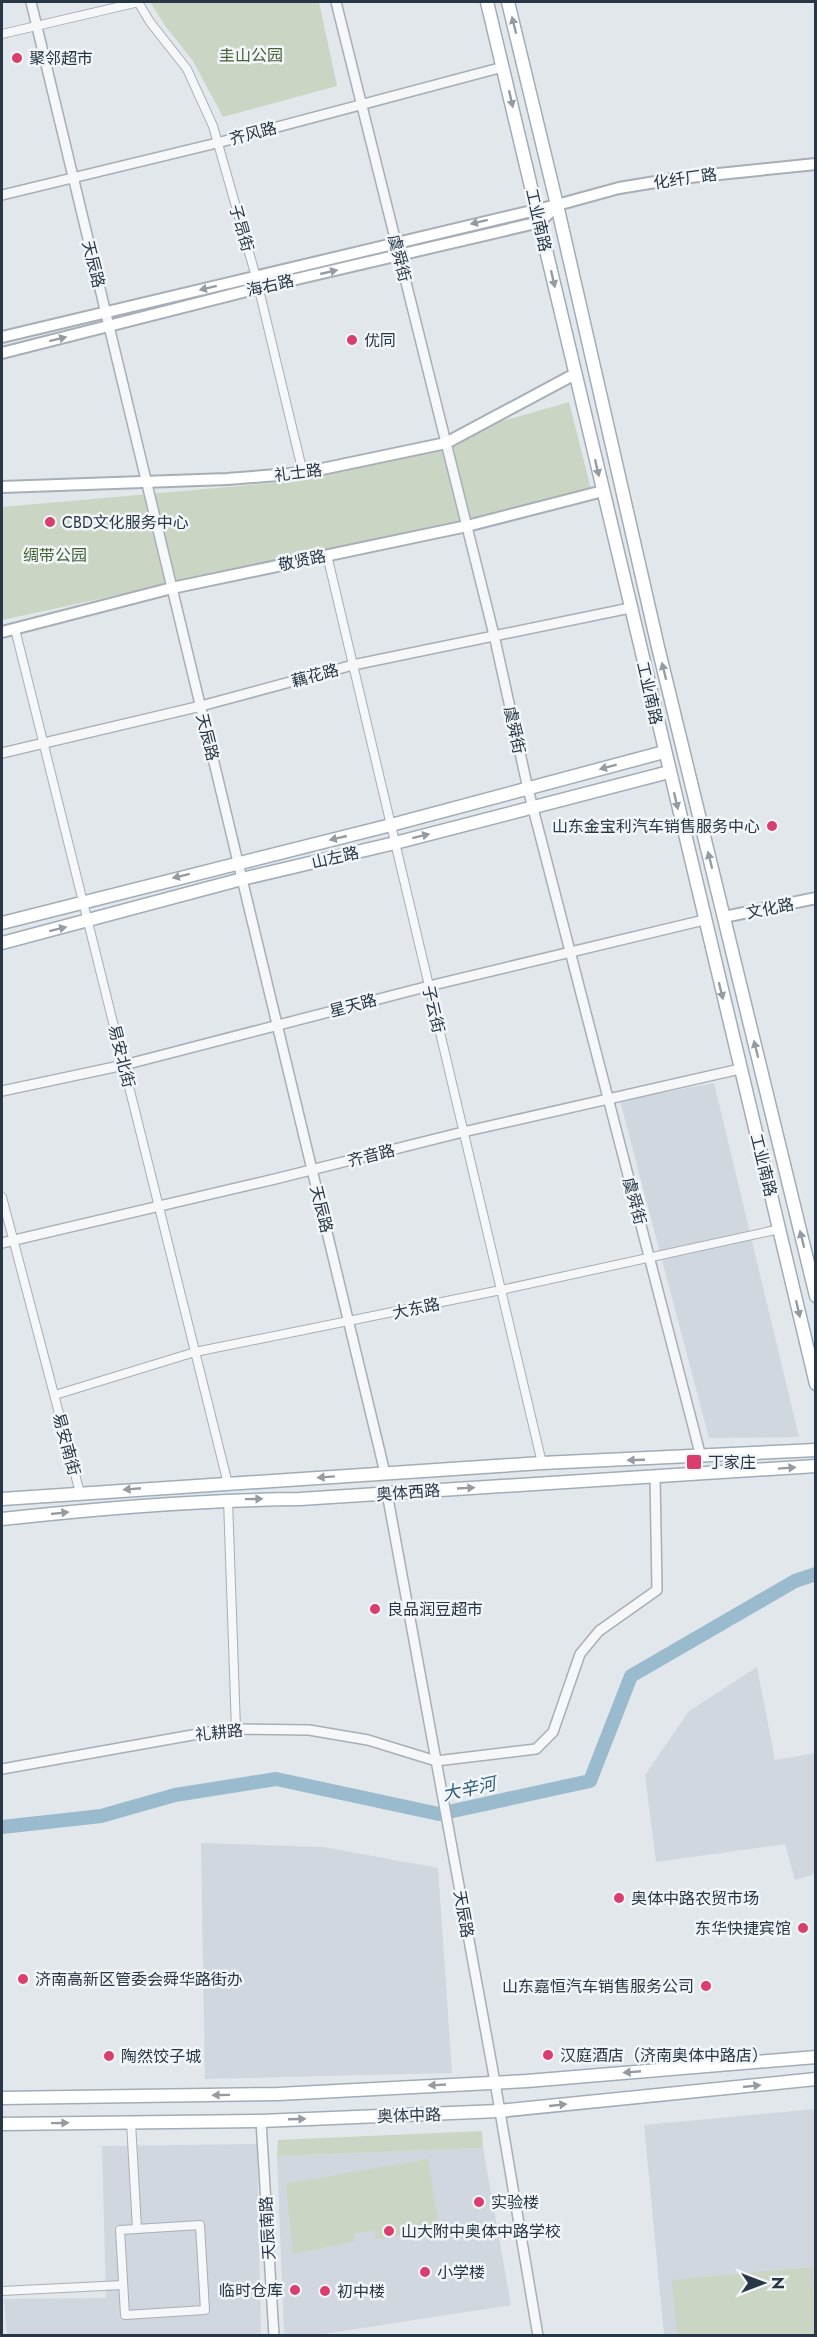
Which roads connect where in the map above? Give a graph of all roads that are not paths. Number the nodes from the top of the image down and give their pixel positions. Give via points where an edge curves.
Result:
1 (31, 2) edge
2 (138, 2) edge
3 (336, 2) edge
4 (487, 2) edge
5 (508, 2) edge
6 (37, 27) junction
7 (2, 34) edge
8 (503, 67) junction
9 (362, 104) junction
10 (217, 143) junction
11 (816, 164) edge
12 (74, 178) junction
13 (2, 195) edge
14 (558, 205) junction
15 (536, 208) junction
16 (540, 222) junction
17 (396, 243) junction
18 (399, 255) junction
19 (257, 282) junction
20 (106, 313) junction
21 (109, 326) junction
22 (2, 338) edge
23 (2, 353) edge
24 (575, 374) junction
25 (446, 443) junction
26 (303, 473) junction
27 (147, 482) junction
28 (2, 487) edge
29 (603, 491) junction
30 (466, 526) junction
31 (327, 555) junction
32 (172, 588) junction
33 (630, 608) junction
34 (15, 629) junction
35 (2, 633) edge
36 (494, 635) junction
37 (352, 665) junction
38 (201, 706) junction
39 (44, 743) junction
40 (664, 752) junction
41 (2, 753) edge
42 (669, 772) junction
43 (528, 789) junction
44 (532, 807) junction
45 (391, 825) junction
46 (395, 843) junction
47 (238, 862) junction
48 (242, 879) junction
49 (816, 898) edge
50 (83, 902) junction
51 (724, 917) junction
52 (704, 920) junction
53 (88, 921) junction
54 (2, 923) edge
55 (2, 943) edge
56 (570, 952) junction
57 (429, 986) junction
58 (277, 1025) junction
59 (124, 1065) junction
60 (740, 1069) junction
61 (2, 1091) edge
62 (609, 1099) junction
63 (463, 1132) junction
64 (312, 1170) junction
65 (2, 1197) edge
66 (159, 1206) junction
67 (780, 1229) junction
68 (12, 1241) junction
69 (2, 1243) edge
70 (650, 1258) junction
71 (501, 1290) junction
72 (816, 1296) edge
73 (349, 1322) junction
74 (195, 1352) junction
75 (816, 1384) edge
76 (55, 1395) junction
77 (816, 1450) edge
78 (701, 1457) junction
79 (542, 1463) junction
80 (816, 1466) edge
81 (385, 1473) junction
82 (655, 1476) junction
83 (228, 1484) junction
84 (387, 1493) junction
85 (80, 1494) junction
86 (2, 1499) edge
87 (228, 1500) junction
88 (2, 1519) edge
89 (236, 1729) junction
90 (436, 1761) junction
91 (2, 1769) edge
92 (816, 2057) edge
93 (816, 2079) edge
94 (495, 2082) junction
95 (2, 2098) edge
96 (499, 2111) junction
97 (261, 2121) junction
98 (131, 2122) junction
99 (2, 2124) edge
100 (137, 2229) junction
101 (123, 2285) junction
102 (2, 2291) edge
103 (274, 2336) edge
104 (538, 2336) edge

1 - 6 street, 天辰路
2 - 6 street
2 - 10 street, 子昂街 via 187,69
3 - 9 street, 虞舜街
4 - 8 main road, 工业南路
14 -> 5 main road, 工业南路
6 - 7 street
6 - 12 street, 天辰路
8 - 9 street, 齐风路
8 -> 15 main road, 工业南路
9 - 10 street, 齐风路
9 - 17 street, 虞舜街
10 - 12 street, 齐风路
10 - 19 street, 子昂街
11 - 14 main road, 化纤厂路 via 680,178 619,188
12 - 13 street, 齐风路
12 - 20 street, 天辰路
14 - 15 main road, 化纤厂路
14 - 16 main road, 化纤厂路
51 -> 14 main road, 工业南路
15 - 16 main road, 工业南路
15 -> 17 main road, 海右路
16 - 18 main road, 海右路
16 -> 24 main road, 工业南路
17 - 18 street, 虞舜街
17 - 19 main road, 海右路
19 -> 18 main road, 海右路
18 - 25 street, 虞舜街
19 -> 20 main road, 海右路
19 - 21 main road, 海右路
19 - 26 street, 子昂街
20 - 21 street, 天辰路
20 - 22 main road, 海右路
23 -> 21 main road, 海右路
21 - 27 street, 天辰路
24 - 25 main road, 礼士路
24 -> 29 main road, 工业南路
25 - 26 main road, 礼士路
25 - 30 street, 虞舜街
26 - 27 main road, 礼士路
27 - 28 main road, 礼士路
27 - 32 street, 天辰路
29 - 30 main road, 敬贤路
29 - 33 main road, 工业南路
30 - 31 main road, 敬贤路
30 - 36 street, 虞舜街
31 - 32 main road, 敬贤路
31 - 37 street, 子云街
32 - 34 main road, 敬贤路
32 - 38 street, 天辰路
33 - 36 street, 藕花路
33 - 40 main road, 工业南路
34 - 35 main road, 敬贤路
34 - 39 street, 易安北街
36 - 37 street, 藕花路
36 - 43 street, 虞舜街
37 - 38 street, 藕花路
37 - 45 street, 子云街
38 - 39 street, 藕花路
38 - 47 street, 天辰路
39 - 41 street, 藕花路
39 - 50 street, 易安北街
40 - 42 main road, 工业南路
40 -> 43 main road, 山左路
42 - 44 main road, 山左路
42 -> 52 main road, 工业南路
43 - 44 street, 虞舜街
43 - 45 main road, 山左路
46 -> 44 main road, 山左路
44 - 56 street, 虞舜街
45 - 46 street, 子云街
45 -> 47 main road, 山左路
46 - 48 main road, 山左路
46 - 57 street, 子云街
47 - 48 street, 天辰路
47 -> 50 main road, 山左路
48 - 53 main road, 山左路
48 - 58 street, 天辰路
49 - 51 main road, 文化路
50 - 53 street, 易安北街
50 - 54 main road, 山左路
72 -> 51 main road, 工业南路
52 - 56 street, 星天路
52 -> 60 main road, 工业南路
55 -> 53 main road, 山左路
53 - 59 street, 易安北街
56 - 57 street, 星天路
56 - 62 street, 虞舜街
57 - 58 street, 星天路
57 - 63 street, 子云街
58 - 59 street, 星天路
58 - 64 street, 天辰路
59 - 61 street, 星天路
59 - 66 street, 易安北街
60 - 62 street, 齐音路
60 - 67 main road, 工业南路
62 - 63 street, 齐音路
62 - 70 street, 虞舜街
63 - 64 street, 齐音路
63 - 71 street, 子云街
64 - 66 street, 齐音路
64 - 73 street, 天辰路
65 - 68 street
66 - 68 street, 齐音路
66 - 74 street, 易安北街
67 - 70 street, 大东路
67 -> 75 main road, 工业南路
68 - 69 street, 齐音路
68 - 76 street, 易安南街
70 - 71 street, 大东路
70 - 78 street, 虞舜街
71 - 73 street, 大东路
71 - 79 street, 子云街
73 - 74 street, 大东路
73 - 81 street, 天辰路
74 - 76 street, 大东路
74 - 83 street, 易安北街
76 - 85 street, 易安南街
77 - 78 main road, 奥体西路
78 -> 79 main road, 奥体西路
79 - 81 main road, 奥体西路
82 -> 80 main road, 奥体西路
81 -> 83 main road, 奥体西路
84 -> 82 main road, 奥体西路
82 - 90 street via 657,1590 599,1631 580,1654 553,1732 536,1749
83 -> 85 main road, 奥体西路
87 -> 84 main road, 奥体西路
84 - 90 street, 天辰路
85 - 86 main road, 奥体西路
88 -> 87 main road, 奥体西路
87 - 89 street
89 - 90 street, 礼耕路 via 309,1730 368,1740
89 - 91 street, 礼耕路
90 - 94 street, 天辰路
92 -> 94 main road, 奥体中路
96 -> 93 main road, 奥体中路
94 -> 95 main road, 奥体中路 via 278,2094
94 - 96 street, 天辰路
97 -> 96 main road, 奥体中路
96 - 104 street, 天辰路
97 - 98 main road, 奥体中路
97 - 103 street, 天辰南路
99 -> 98 main road, 奥体中路
98 - 100 street
100 - 101 street via 120,2230
100 - 101 street via 200,2225 205,2310 125,2314
101 - 102 street

